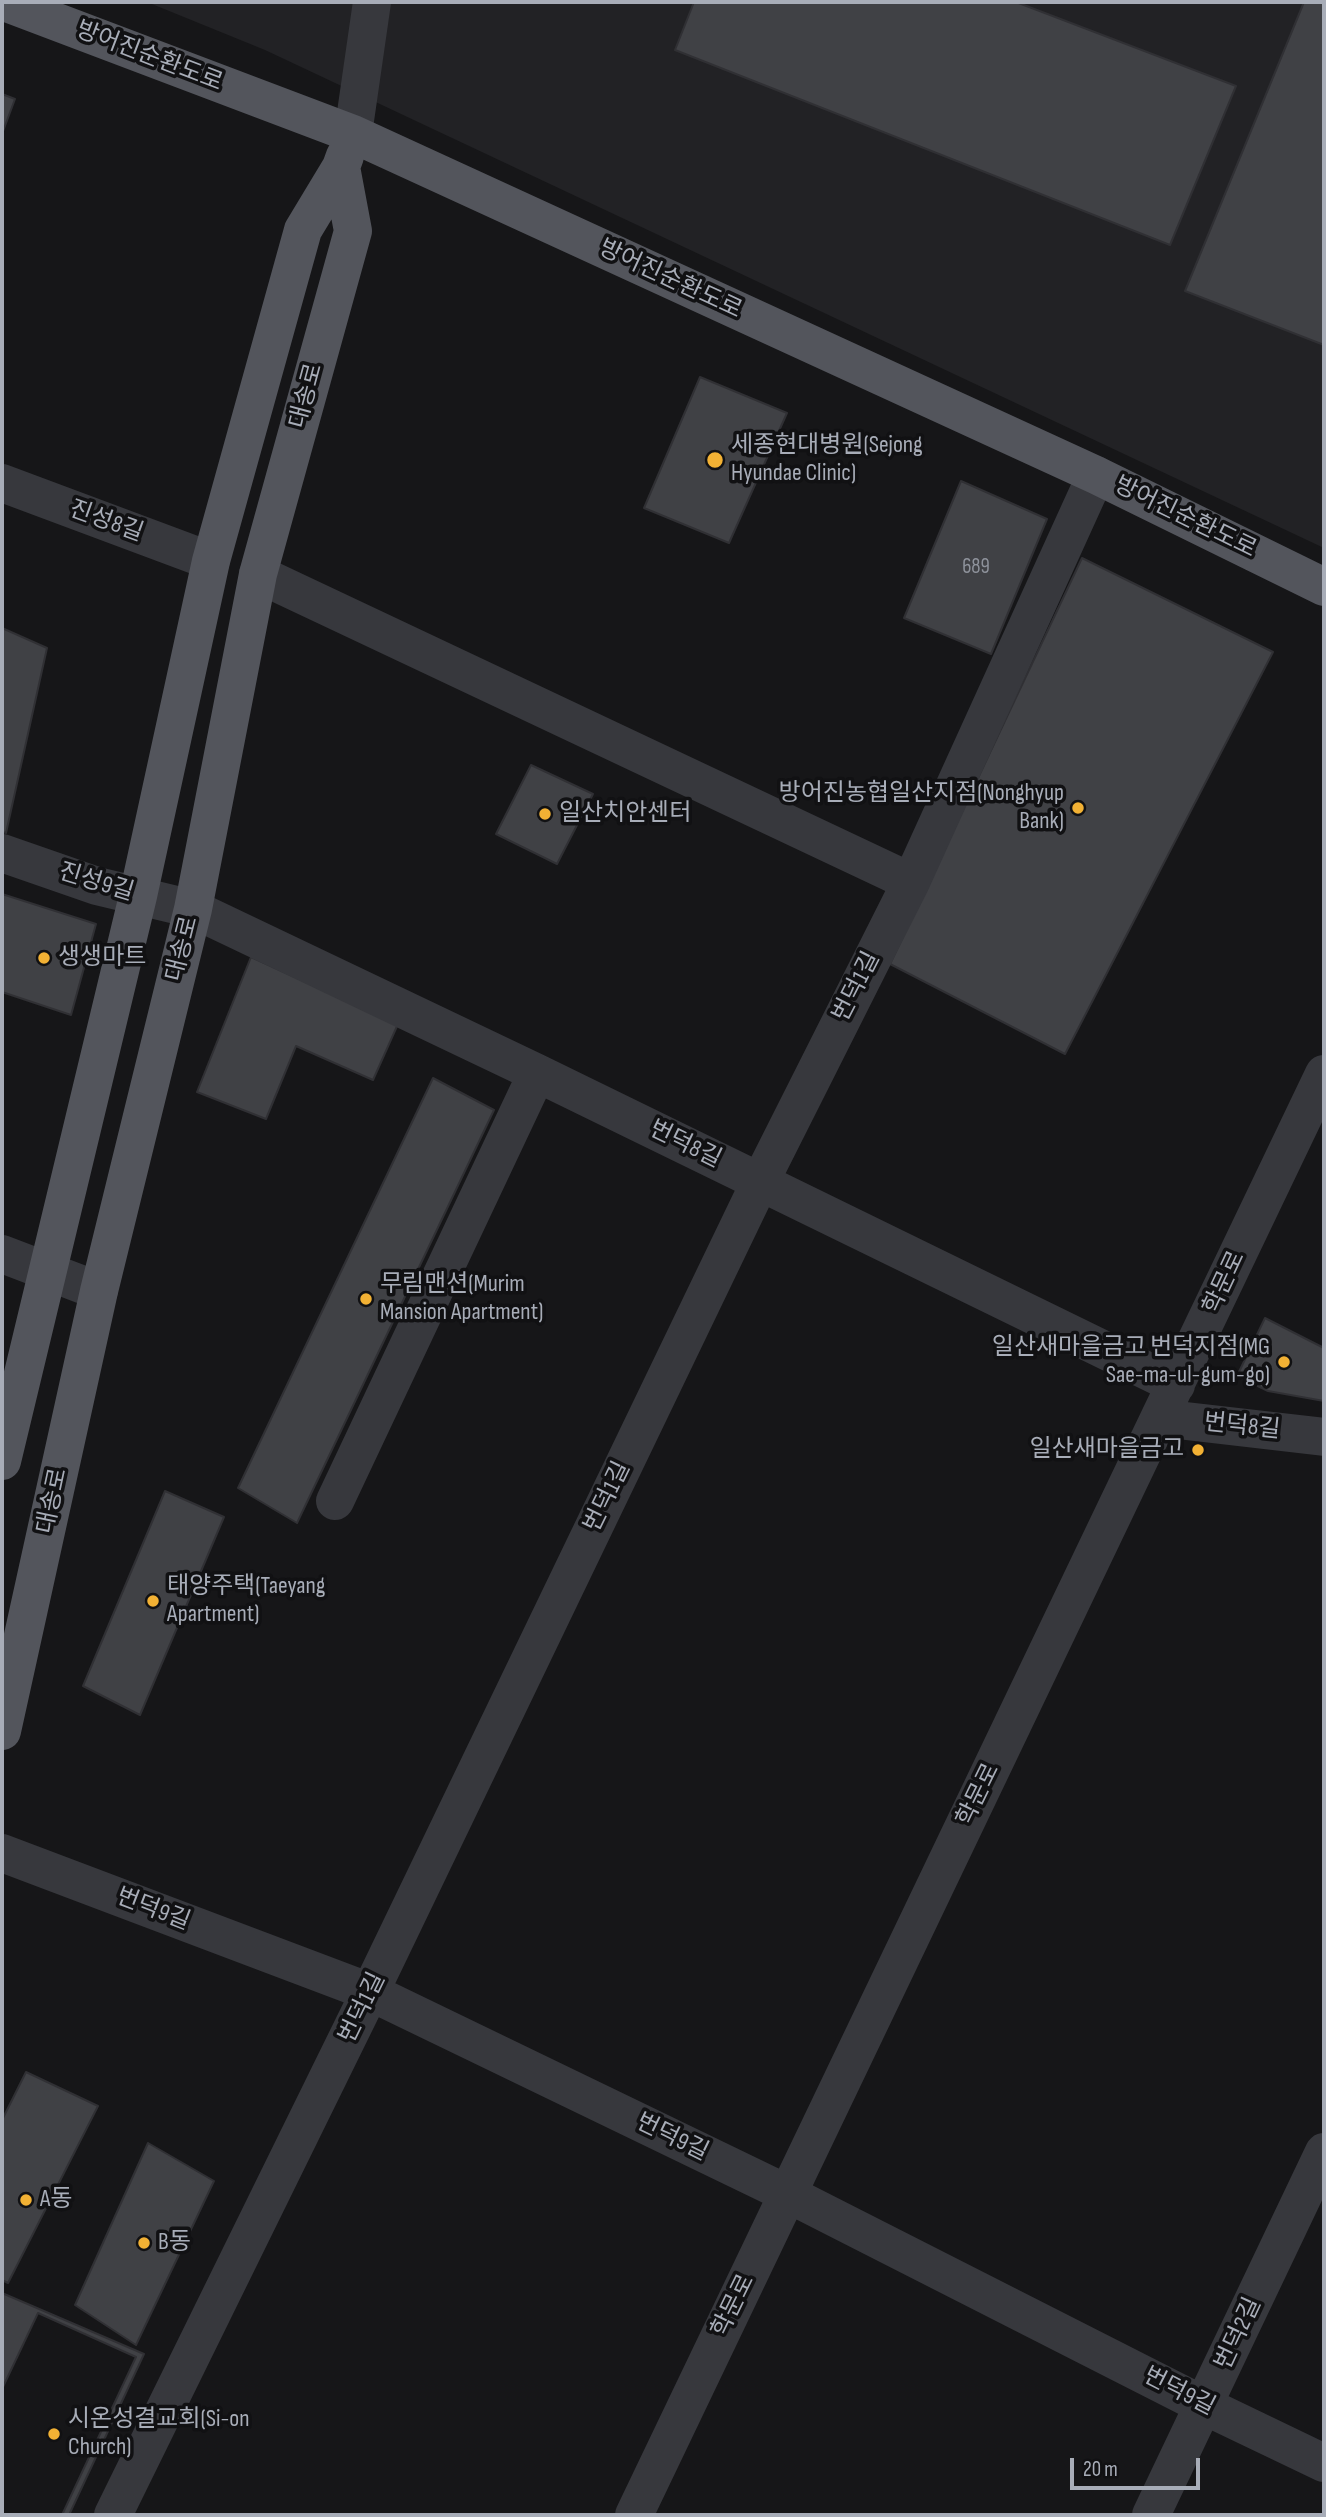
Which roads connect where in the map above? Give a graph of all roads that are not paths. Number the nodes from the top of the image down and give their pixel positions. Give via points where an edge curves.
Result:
1 (4, 2) edge
2 (372, 2) edge
3 (347, 150) junction
4 (1096, 475) junction
5 (2, 483) edge
6 (211, 561) junction
7 (258, 574) junction
8 (1324, 587) edge
9 (2, 853) edge
10 (911, 882) junction
11 (138, 896) junction
12 (193, 909) junction
13 (537, 1073) junction
14 (1324, 1074) edge
15 (760, 1182) junction
16 (2, 1254) edge
17 (46, 1273) junction
18 (99, 1291) junction
19 (1168, 1402) junction
20 (1324, 1437) edge
21 (2, 1461) edge
22 (335, 1501) dead end
23 (2, 1731) edge
24 (2, 1853) edge
25 (370, 1993) junction
26 (1324, 2152) edge
27 (788, 2194) junction
28 (1205, 2406) junction
29 (1324, 2463) edge
30 (113, 2515) edge
31 (634, 2515) edge
32 (1151, 2515) edge

1 - 3 main road, 방어진순환도로
2 - 3 street
3 - 4 main road, 방어진순환도로
3 - 6 main road, 대송로 via 303,230
3 - 7 main road, 대송로 via 353,232
4 - 8 main road, 방어진순환도로
4 - 10 street, 번덕1길
5 - 6 street, 진성8길
6 - 11 main road, 대송로
7 - 10 street
7 - 12 main road, 대송로
9 - 11 street, 진성9길
10 - 15 street, 번덕1길
11 - 12 street, 진성9길
11 - 17 main road, 대송로
12 - 13 street, 번덕8길
12 - 18 main road, 대송로
13 - 15 street, 번덕8길
13 - 22 street
14 - 19 street, 학문로
15 - 19 street, 번덕8길
15 - 25 street, 번덕1길
16 - 17 street
17 - 18 street
17 - 21 main road, 대송로
18 - 23 main road, 대송로
19 - 20 street, 번덕8길
19 - 27 street, 학문로
24 - 25 street, 번덕9길
25 - 27 street, 번덕9길
25 - 30 street, 번덕1길
26 - 28 street, 번덕2길
27 - 28 street, 번덕9길
27 - 31 street, 학문로
28 - 29 street, 번덕9길
28 - 32 street, 번덕2길

